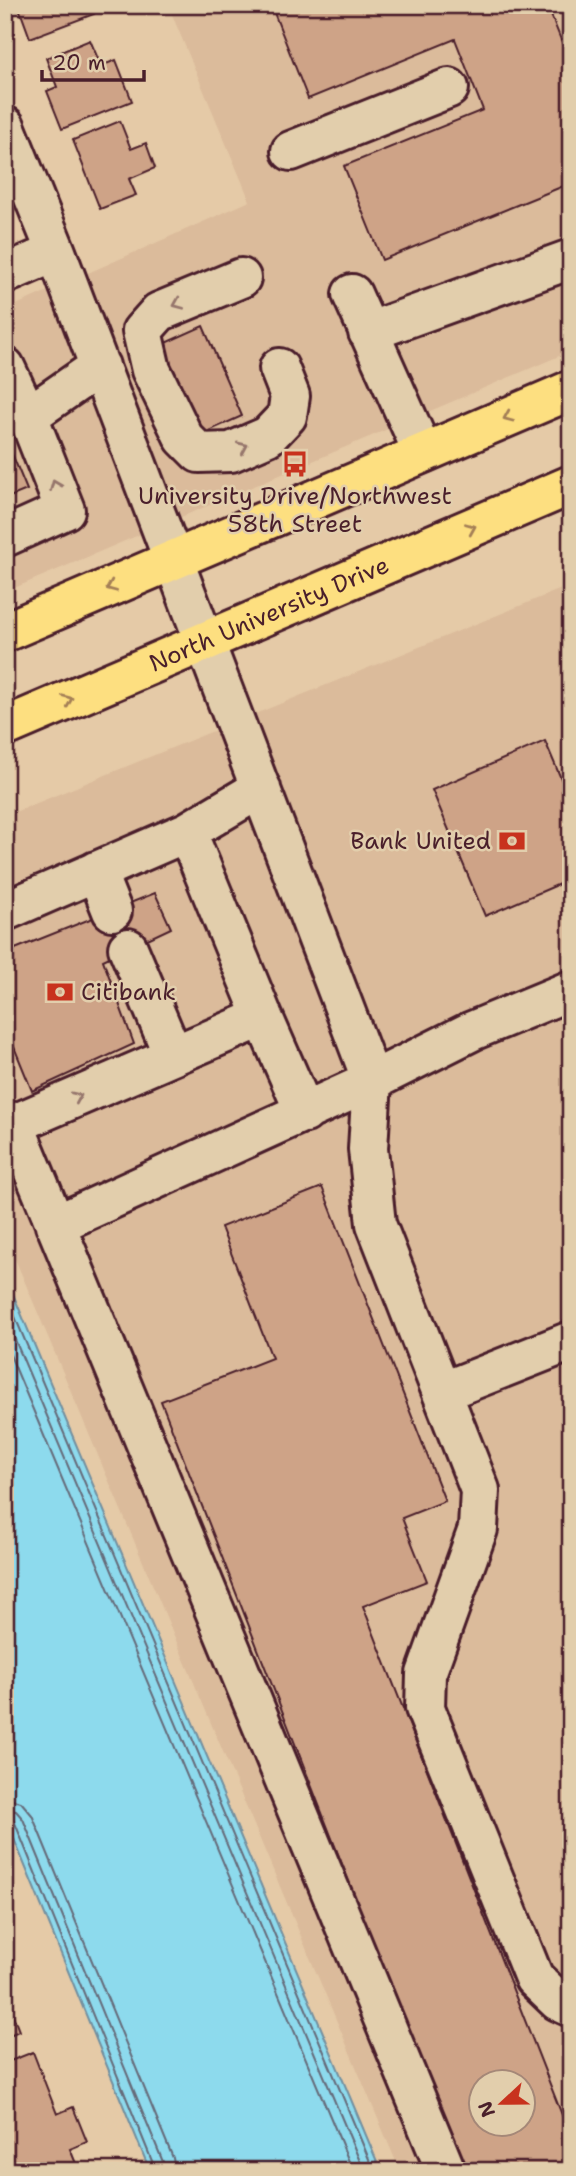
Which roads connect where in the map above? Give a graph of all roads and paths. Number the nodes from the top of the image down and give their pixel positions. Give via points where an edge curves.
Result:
1 (449, 88) dead end
2 (5, 126) edge
3 (291, 151) dead end
4 (56, 252) junction
5 (571, 259) edge
6 (5, 274) edge
7 (241, 278) dead end
8 (352, 294) dead end
9 (368, 332) junction
10 (100, 366) junction
11 (5, 367) edge
12 (279, 368) dead end
13 (571, 390) edge
14 (28, 416) junction
15 (423, 453) junction
16 (563, 486) edge
17 (5, 537) edge
18 (174, 560) junction
19 (5, 632) edge
20 (205, 642) junction
21 (5, 727) edge
22 (261, 788) junction
23 (187, 832) junction
24 (96, 872) junction
25 (5, 911) edge
26 (112, 911) dead end
27 (128, 948) dead end
28 (571, 990) edge
29 (263, 1017) junction
30 (173, 1055) junction
31 (372, 1081) junction
32 (305, 1113) junction
33 (10, 1126) edge
34 (55, 1225) junction
35 (571, 1341) edge
36 (442, 1392) junction
37 (571, 2007) edge
38 (446, 2171) edge

1 - 3 street
2 - 4 street
4 - 6 street
4 - 10 street
5 - 9 street
7 -> 12 street via 159,313 142,331 151,370 184,438 199,453 231,452 268,436 287,416 290,396
8 - 9 street
9 - 15 street
10 - 14 street
10 - 18 street
11 - 14 street
13 -> 15 main road
17 -> 14 street via 65,510
15 - 18 main road
20 -> 16 main road, North University Drive
18 -> 19 main road
18 - 20 street
21 -> 20 main road, North University Drive
20 - 22 street
22 - 23 street
22 - 31 street
23 - 24 street
23 - 29 street
24 - 25 street
24 - 26 street
27 - 30 street
28 - 31 street via 472,1031
29 - 30 street
29 - 32 street
33 -> 30 street
31 - 32 street
31 - 36 street via 368,1149 376,1224
32 - 34 street
33 - 34 street
34 - 38 street
35 - 36 street
36 - 37 street via 480,1490 478,1529 426,1674 425,1708 534,1978

